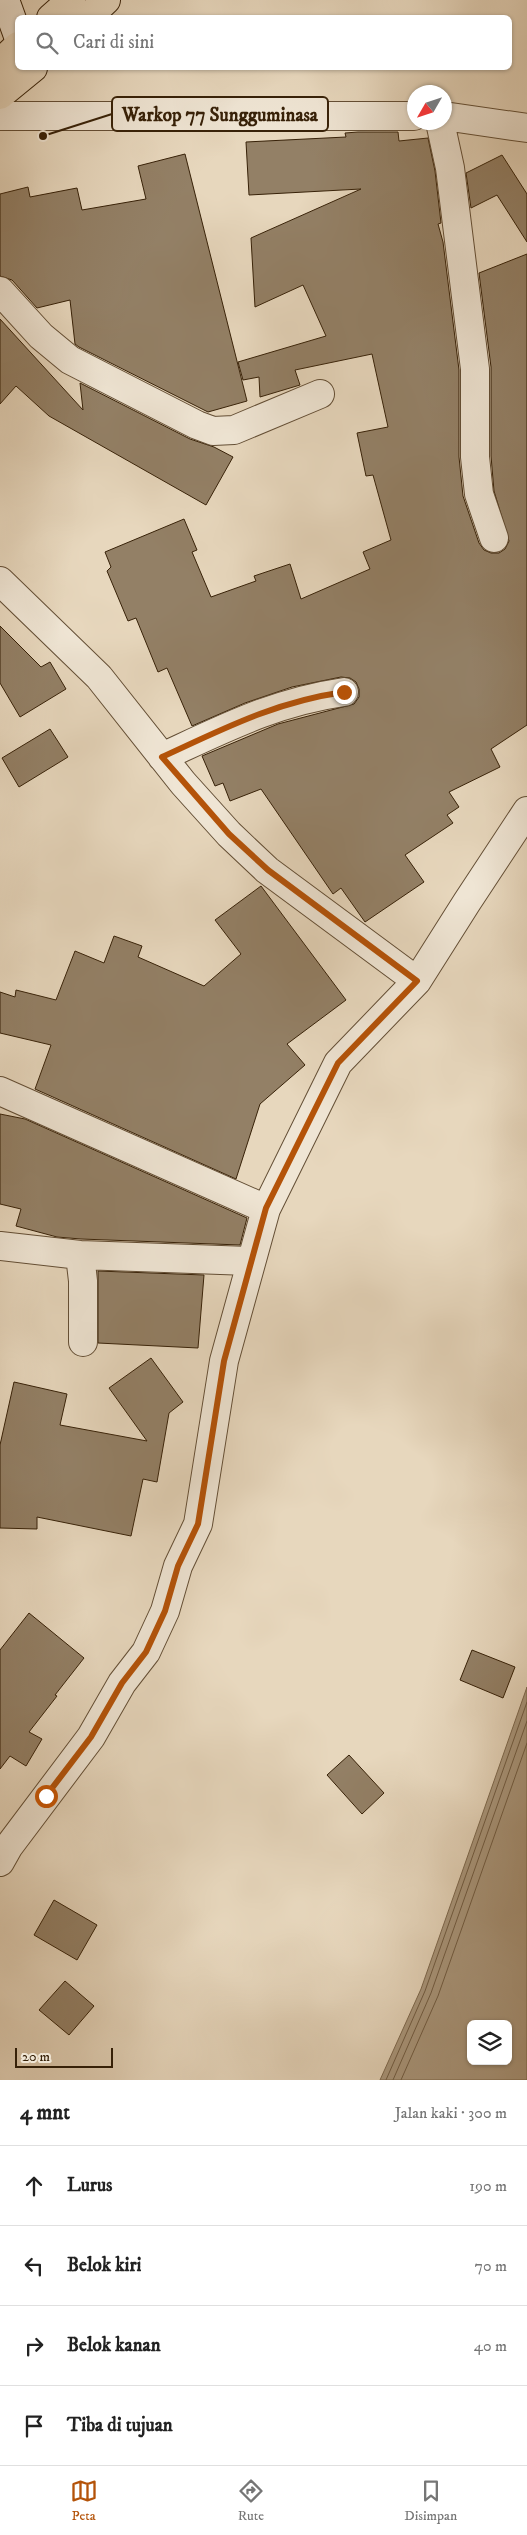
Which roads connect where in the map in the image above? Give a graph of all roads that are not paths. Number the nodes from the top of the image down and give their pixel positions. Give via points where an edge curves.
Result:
1 (5, 0) edge
2 (71, 0) edge
3 (106, 0) edge
4 (54, 15) edge
5 (90, 15) edge
6 (15, 28) edge
7 (15, 49) edge
8 (0, 63) edge
9 (30, 70) edge
10 (0, 95) edge
11 (0, 116) edge
12 (407, 116) edge
13 (452, 117) edge
14 (527, 128) edge
15 (442, 130) edge
16 (0, 291) edge
17 (320, 394) dead end
18 (494, 538) dead end
19 (0, 582) edge
20 (344, 692) dead end
21 (162, 757) junction
22 (527, 812) edge
23 (417, 981) junction
24 (0, 1091) edge
25 (266, 1208) junction
26 (0, 1246) edge
27 (80, 1254) junction
28 (250, 1262) junction
29 (83, 1342) dead end
30 (0, 1862) edge

1 - 6 street
2 - 4 highway
3 - 5 highway
7 - 8 highway
9 - 10 highway
11 - 12 street
13 - 14 street
15 - 18 street via 450,168 475,369 475,457 479,494
16 - 17 street via 41,336 70,360 213,431 234,430
19 - 21 street via 99,677
20 - 21 street via 307,697 266,710
21 - 23 street via 229,834 268,870
22 - 23 street
23 - 25 street via 338,1063
24 - 25 street
25 - 28 street
26 - 27 street
27 - 28 street
27 - 29 street
28 - 30 street via 224,1361 198,1524 178,1566 165,1611 146,1652 122,1683 91,1737

